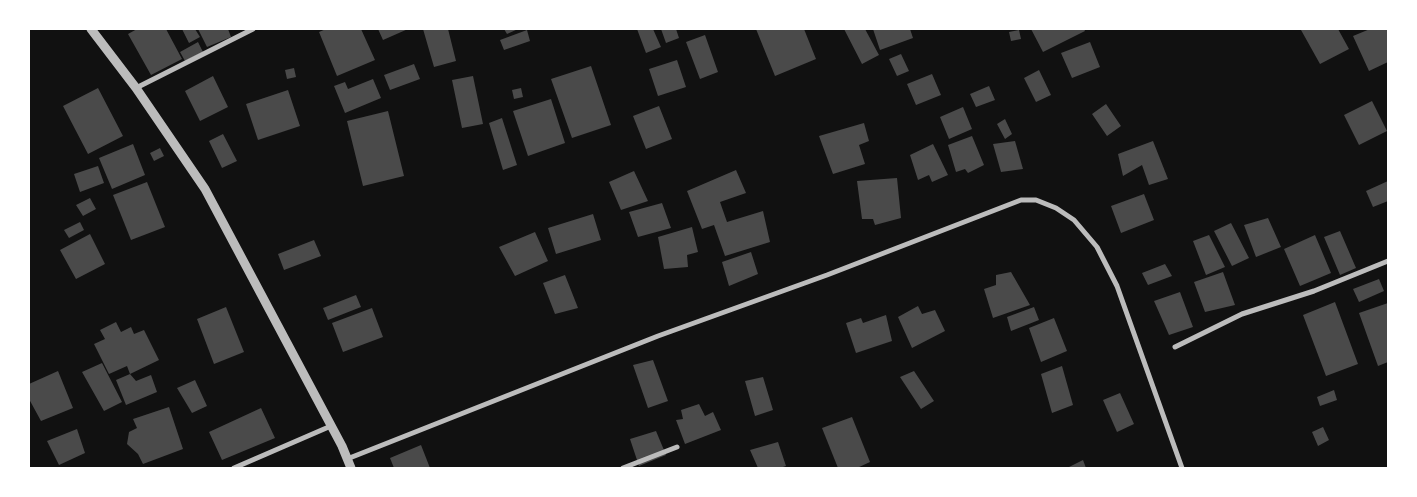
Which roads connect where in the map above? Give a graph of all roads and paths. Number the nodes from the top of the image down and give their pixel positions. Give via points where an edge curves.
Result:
1 (91, 29) edge
2 (254, 29) edge
3 (136, 88) junction
4 (1388, 261) edge
5 (1175, 347) dead end
6 (331, 426) junction
7 (677, 447) dead end
8 (347, 459) junction
9 (234, 468) edge
10 (351, 468) edge
11 (623, 468) edge
12 (1182, 468) edge

1 - 3 street
2 - 3 street
3 - 6 street via 205,189
4 - 5 street via 1314,291 1242,314
6 - 8 street
6 - 9 street
7 - 11 street
8 - 10 street
8 - 12 street via 658,336 1021,200 1036,200 1074,220 1097,246 1117,286

